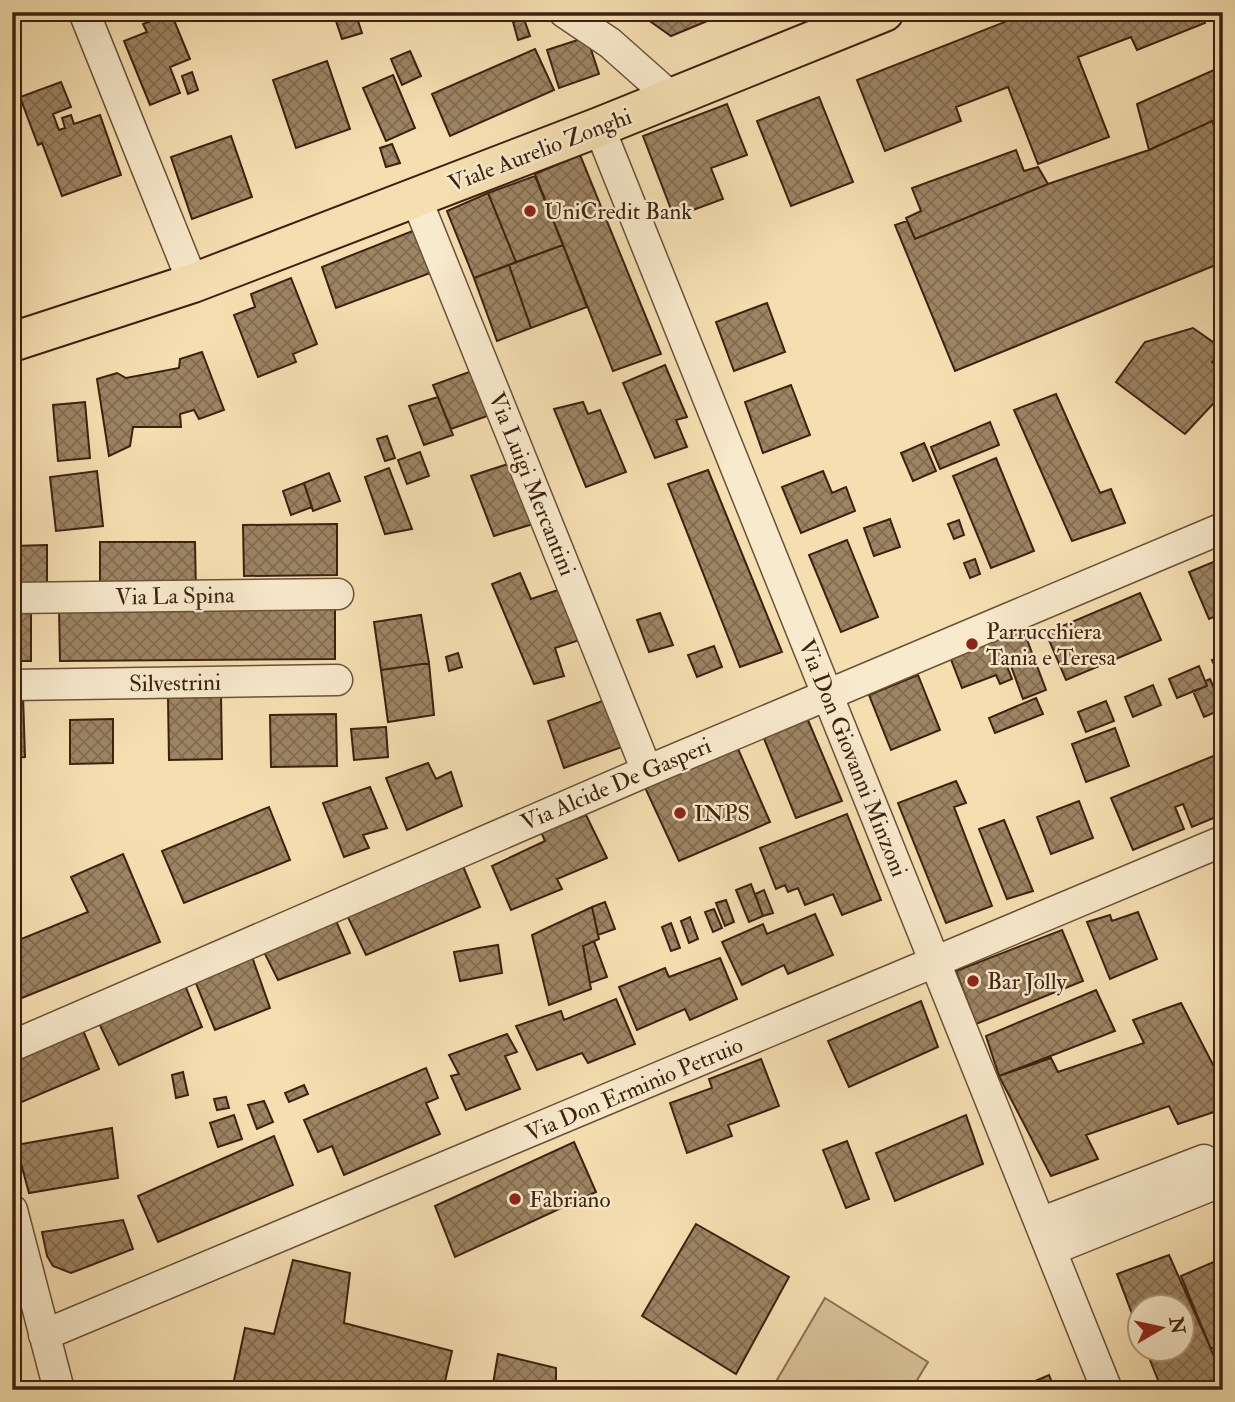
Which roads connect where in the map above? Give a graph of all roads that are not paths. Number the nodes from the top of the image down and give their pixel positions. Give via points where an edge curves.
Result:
1 (85, 12) edge
2 (564, 12) edge
3 (600, 12) edge
4 (884, 12) edge
5 (610, 43) junction
6 (672, 98) junction
7 (599, 127) junction
8 (416, 198) junction
9 (193, 283) junction
10 (12, 342) edge
11 (1223, 528) edge
12 (338, 594) dead end
13 (12, 598) edge
14 (337, 680) dead end
15 (12, 685) edge
16 (827, 694) junction
17 (647, 771) junction
18 (1223, 841) edge
19 (936, 963) junction
20 (12, 1046) edge
21 (1213, 1156) edge
22 (12, 1210) edge
23 (1040, 1223) junction
24 (1051, 1250) junction
25 (44, 1335) junction
26 (59, 1390) edge
27 (1107, 1390) edge

1 - 9 street
2 - 5 street
3 - 5 street
4 - 6 main road, Viale Aurelio Zonghi
5 - 6 street
6 - 7 main road, Viale Aurelio Zonghi
7 - 8 main road, Viale Aurelio Zonghi
7 - 16 street, Via Don Giovanni Minzoni
8 - 9 main road, Viale Aurelio Zonghi
8 - 17 street, Via Luigi Mercantini
9 - 10 main road, Viale Aurelio Zonghi
11 - 16 street, Via Alcide De Gasperi
12 - 13 street, Via La Spina
14 - 15 street, Silvestrini
16 - 17 street, Via Alcide De Gasperi
16 - 19 street, Via Don Giovanni Minzoni
17 - 20 street, Via Alcide De Gasperi
18 - 19 street, Via Don Erminio Petruio
19 - 23 street, Via Don Giovanni Minzoni
19 - 25 street, Via Don Erminio Petruio
21 - 23 street
21 - 24 street via 1215,1184
22 - 25 street
23 - 24 street, Via Don Giovanni Minzoni
24 - 27 street, Via Don Giovanni Minzoni
25 - 26 street

